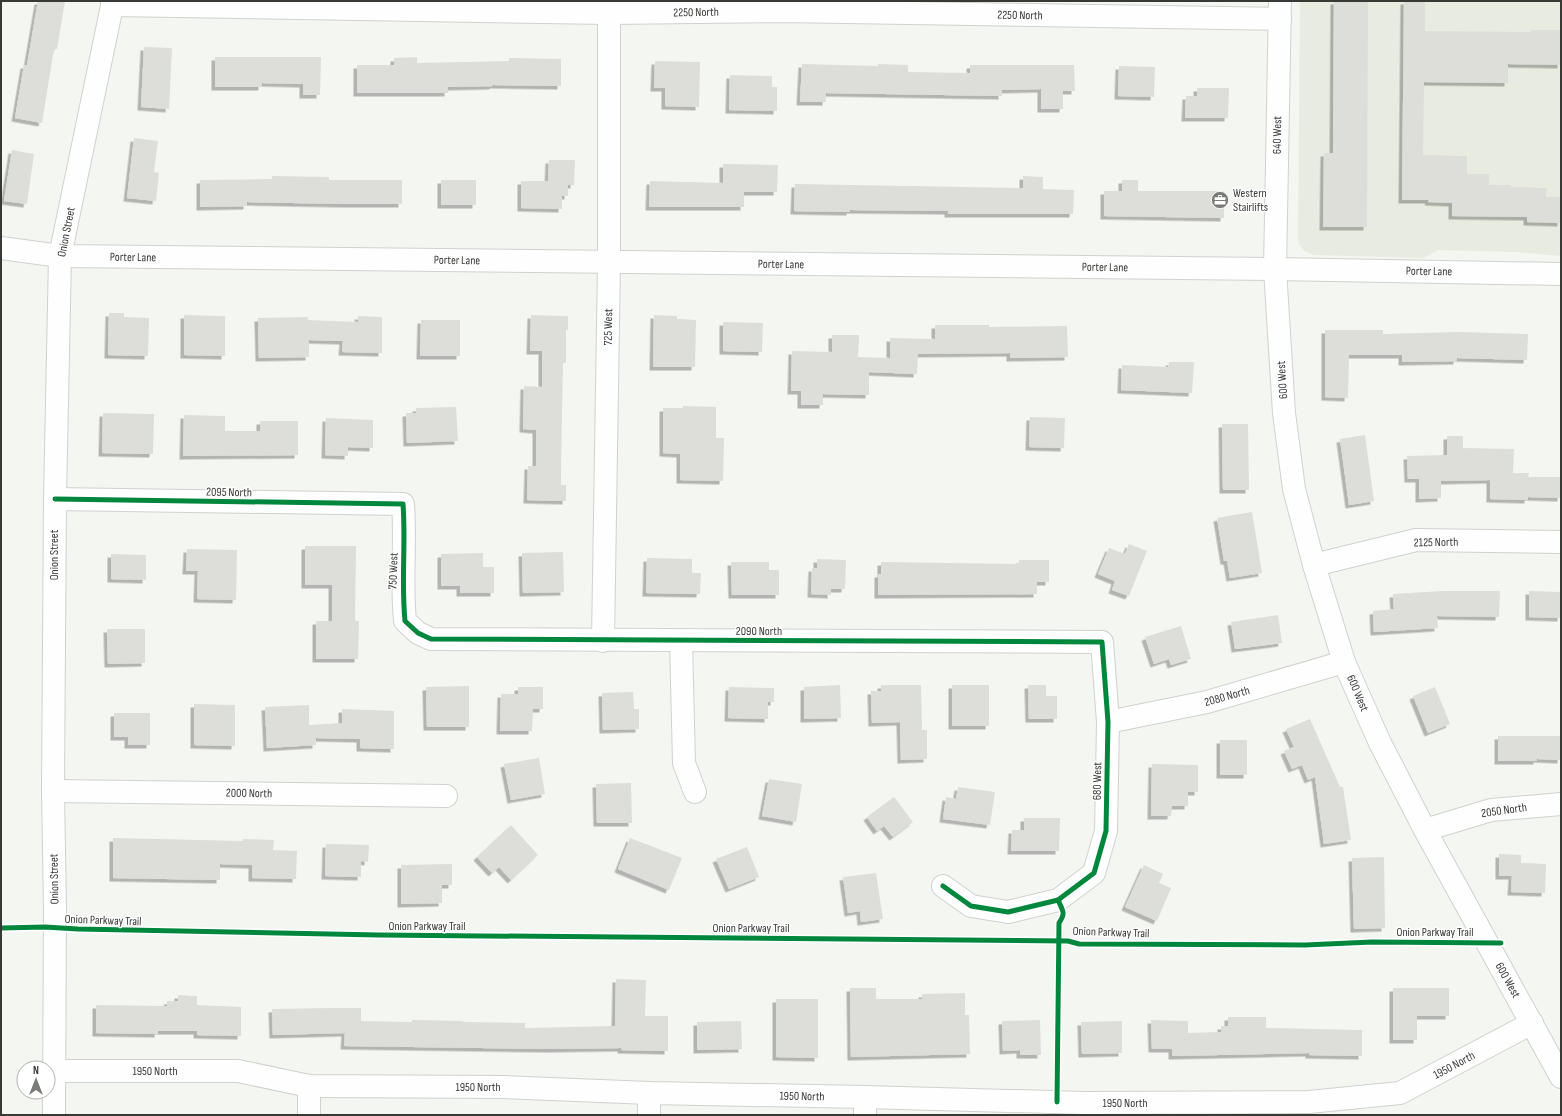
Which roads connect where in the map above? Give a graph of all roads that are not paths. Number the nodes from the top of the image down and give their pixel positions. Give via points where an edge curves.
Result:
1 (113, 3) edge
2 (782, 6) edge
3 (1280, 10) edge
4 (609, 13) junction
5 (1, 248) edge
6 (60, 256) junction
7 (609, 262) junction
8 (1275, 269) junction
9 (1561, 274) edge
10 (55, 499) junction
11 (403, 504) joint
12 (1561, 542) edge
13 (1314, 565) junction
14 (418, 633) joint
15 (603, 641) junction
16 (681, 641) junction
17 (1102, 642) joint
18 (1344, 662) junction
19 (1108, 722) junction
20 (53, 791) junction
21 (695, 792) dead end
22 (446, 796) dead end
23 (1561, 804) edge
24 (1425, 830) junction
25 (943, 886) dead end
26 (1532, 1023) junction
27 (55, 1060) edge
28 (56, 1071) edge
29 (1561, 1077) edge
30 (309, 1086) junction
31 (649, 1093) junction
32 (54, 1100) edge
33 (866, 1106) edge
34 (1085, 1109) edge
35 (1309, 1109) edge
36 (54, 1115) edge
37 (309, 1115) edge
38 (649, 1115) edge

1 - 4 street, 2250 North
1 - 6 street, Onion Street
2 - 3 street, 2250 North
2 - 4 street, 2250 North
3 - 8 street, 640 West
4 - 7 street, 725 West
5 - 6 street, Porter Lane
6 - 7 street, Porter Lane
6 - 10 street, Onion Street
7 - 8 street, Porter Lane
7 - 15 street, 725 West
8 - 9 street, Porter Lane
8 - 13 street, 600 West via 1284,413 1290,459 1294,489
10 - 11 street, 2095 North
10 - 20 street, Onion Street
11 - 14 street, 750 West via 405,524 402,595 405,621
12 - 13 street, 2125 North via 1416,540
13 - 18 street, 600 West
14 - 15 street, 2090 North via 431,639
15 - 16 street, 2090 North
16 - 17 street, 2090 North
16 - 21 street via 684,763
17 - 19 street, 680 West
18 - 19 street, 2080 North via 1207,702
18 - 24 street, 600 West via 1380,743
19 - 25 street, 680 West via 1106,831 1094,873 1058,900 1008,912 971,906
20 - 22 street, 2000 North
20 - 27 street, Onion Street
23 - 24 street, 2050 North via 1491,810
24 - 26 street, 600 West
26 - 29 street, 600 West
26 - 35 street, 1950 North via 1400,1094
28 - 30 street, 1950 North via 238,1071
30 - 31 street, 1950 North via 503,1087
30 - 37 street
31 - 33 street, 1950 North
31 - 38 street
32 - 36 street, Onion Street
33 - 34 street, 1950 North
34 - 35 street, 1950 North

